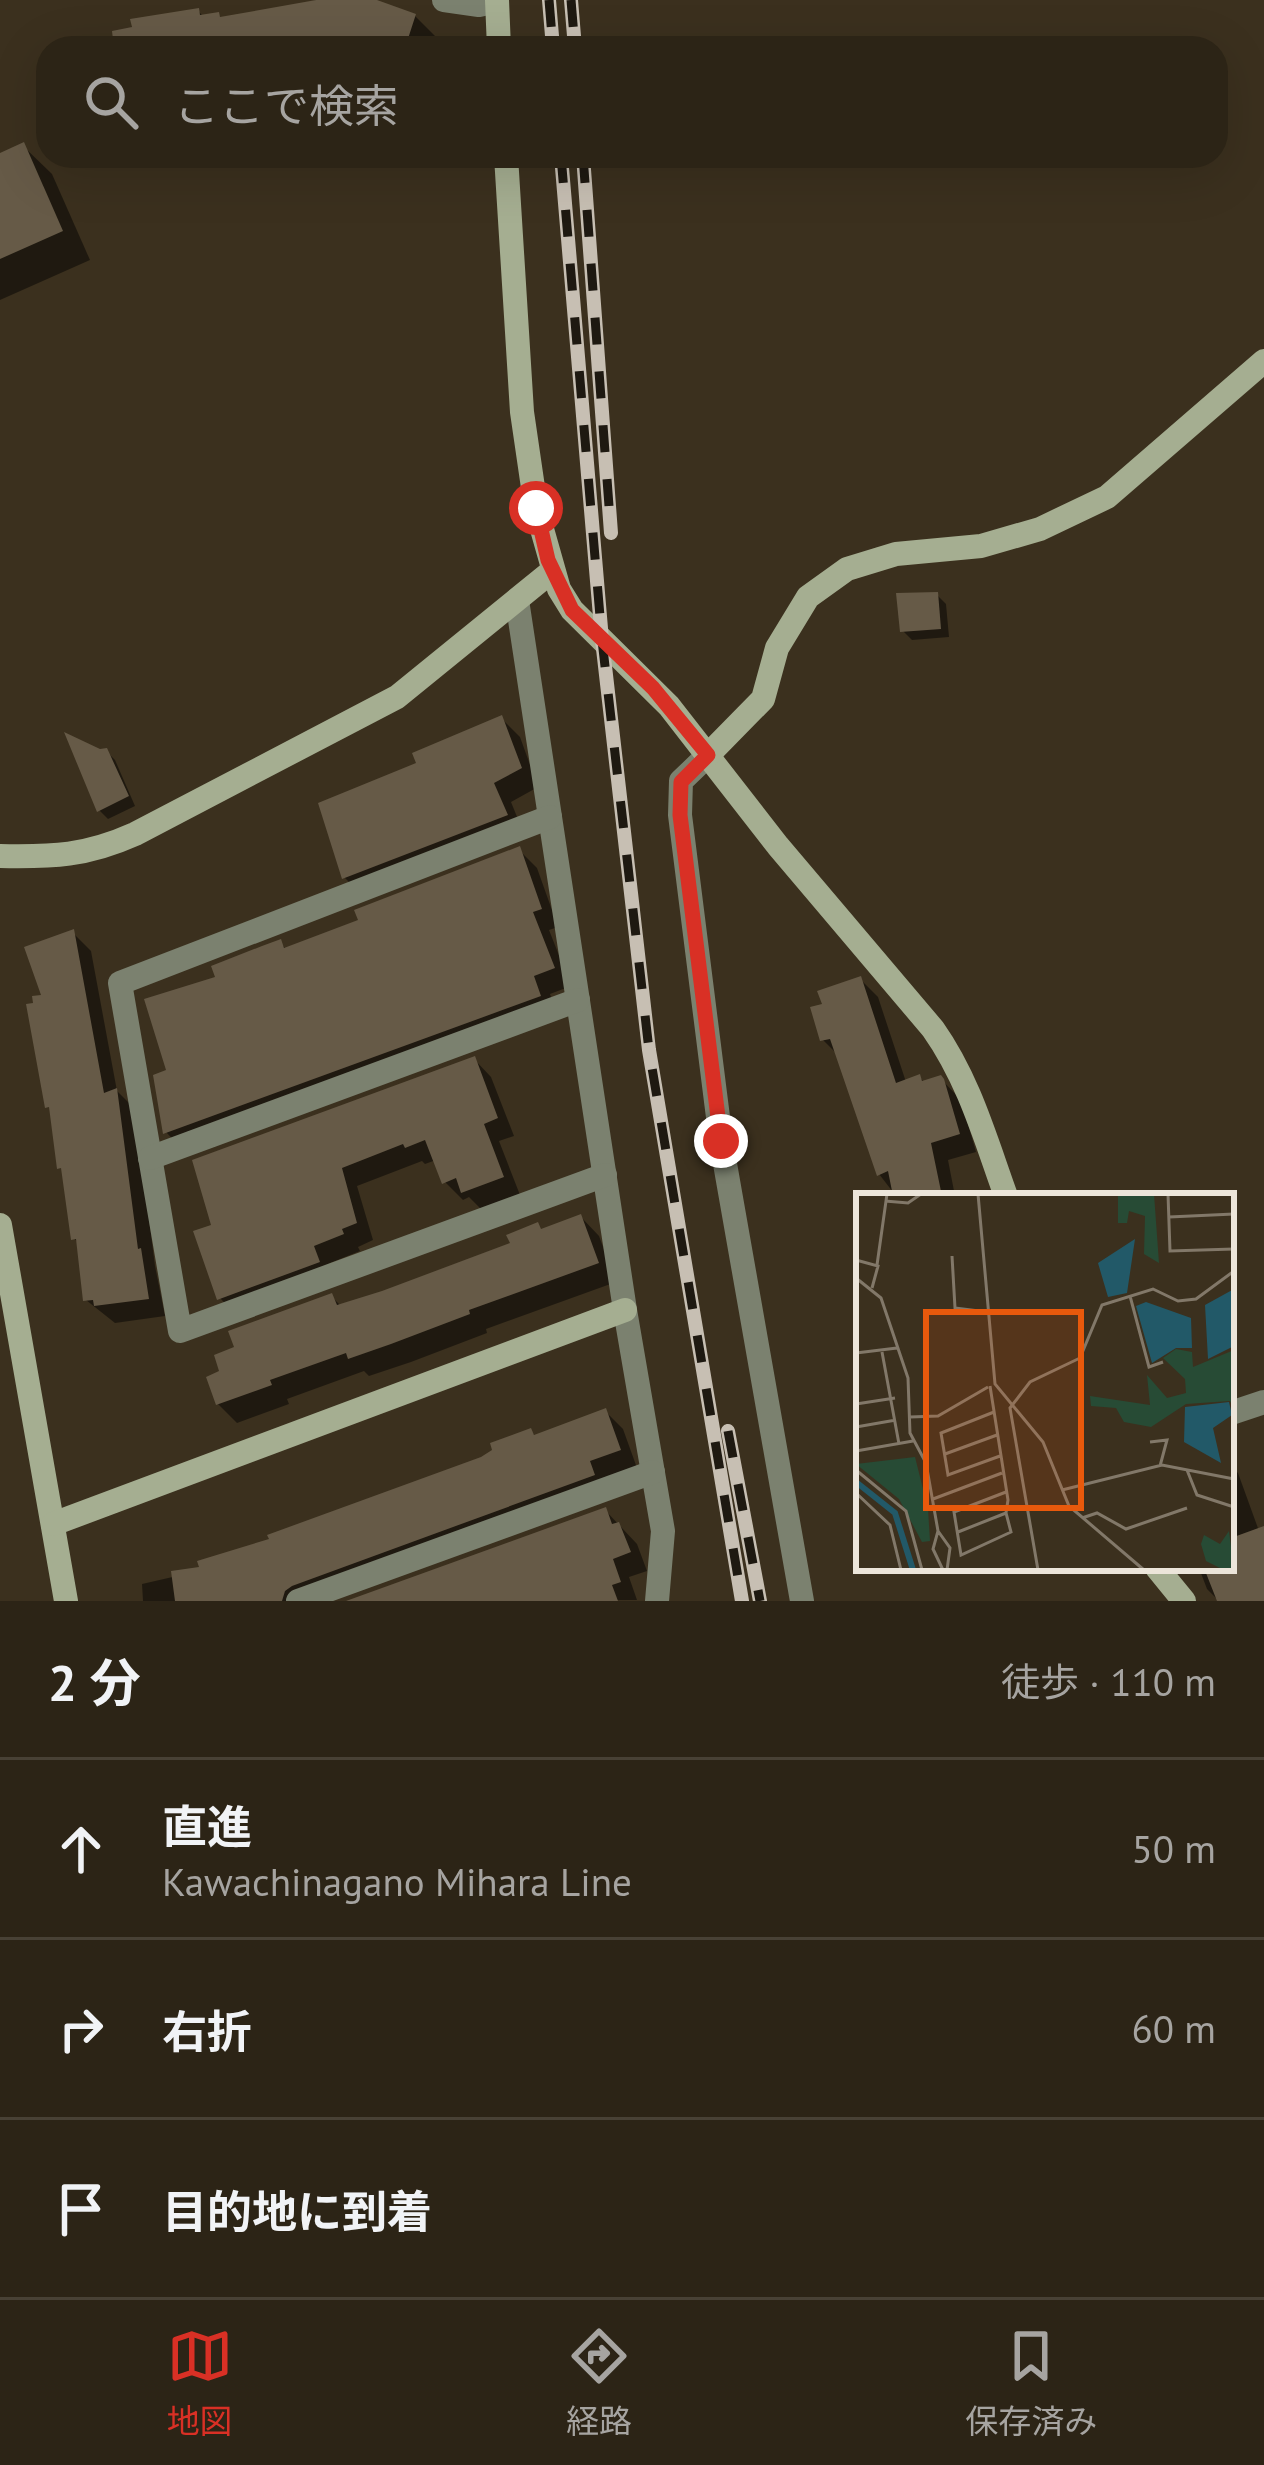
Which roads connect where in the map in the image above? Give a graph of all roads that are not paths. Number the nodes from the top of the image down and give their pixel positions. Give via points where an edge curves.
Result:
1 (444, 0) edge
2 (497, 1) edge
3 (499, 36) edge
4 (507, 168) edge
5 (1264, 361) edge
6 (552, 571) junction
7 (517, 600) junction
8 (708, 755) junction
9 (550, 817) junction
10 (0, 856) edge
11 (578, 1000) junction
12 (150, 1158) junction
13 (604, 1175) junction
14 (1005, 1193) edge
15 (0, 1225) edge
16 (625, 1310) junction
17 (1264, 1402) edge
18 (1234, 1412) edge
19 (653, 1472) junction
20 (53, 1525) junction
21 (1159, 1571) edge
22 (66, 1601) edge
23 (298, 1601) edge
24 (657, 1601) edge
25 (802, 1601) edge
26 (1184, 1601) edge

1 - 2 street
2 - 3 street
4 - 6 street via 522,412
5 - 8 street via 1106,497 981,546 847,568 808,597 777,648 763,699
6 - 7 street
6 - 8 street via 572,610
7 - 9 street
7 - 10 street via 397,697 135,834 97,851
8 - 14 street via 955,1060
8 - 25 street via 681,782 680,815 721,1141
9 - 11 street
9 - 12 street via 120,983
11 - 12 street
11 - 13 street
12 - 13 street via 180,1331
13 - 16 street
15 - 20 street
16 - 19 street
16 - 20 street
17 - 18 street
19 - 23 street
19 - 24 street via 664,1531
20 - 22 street
21 - 26 street

